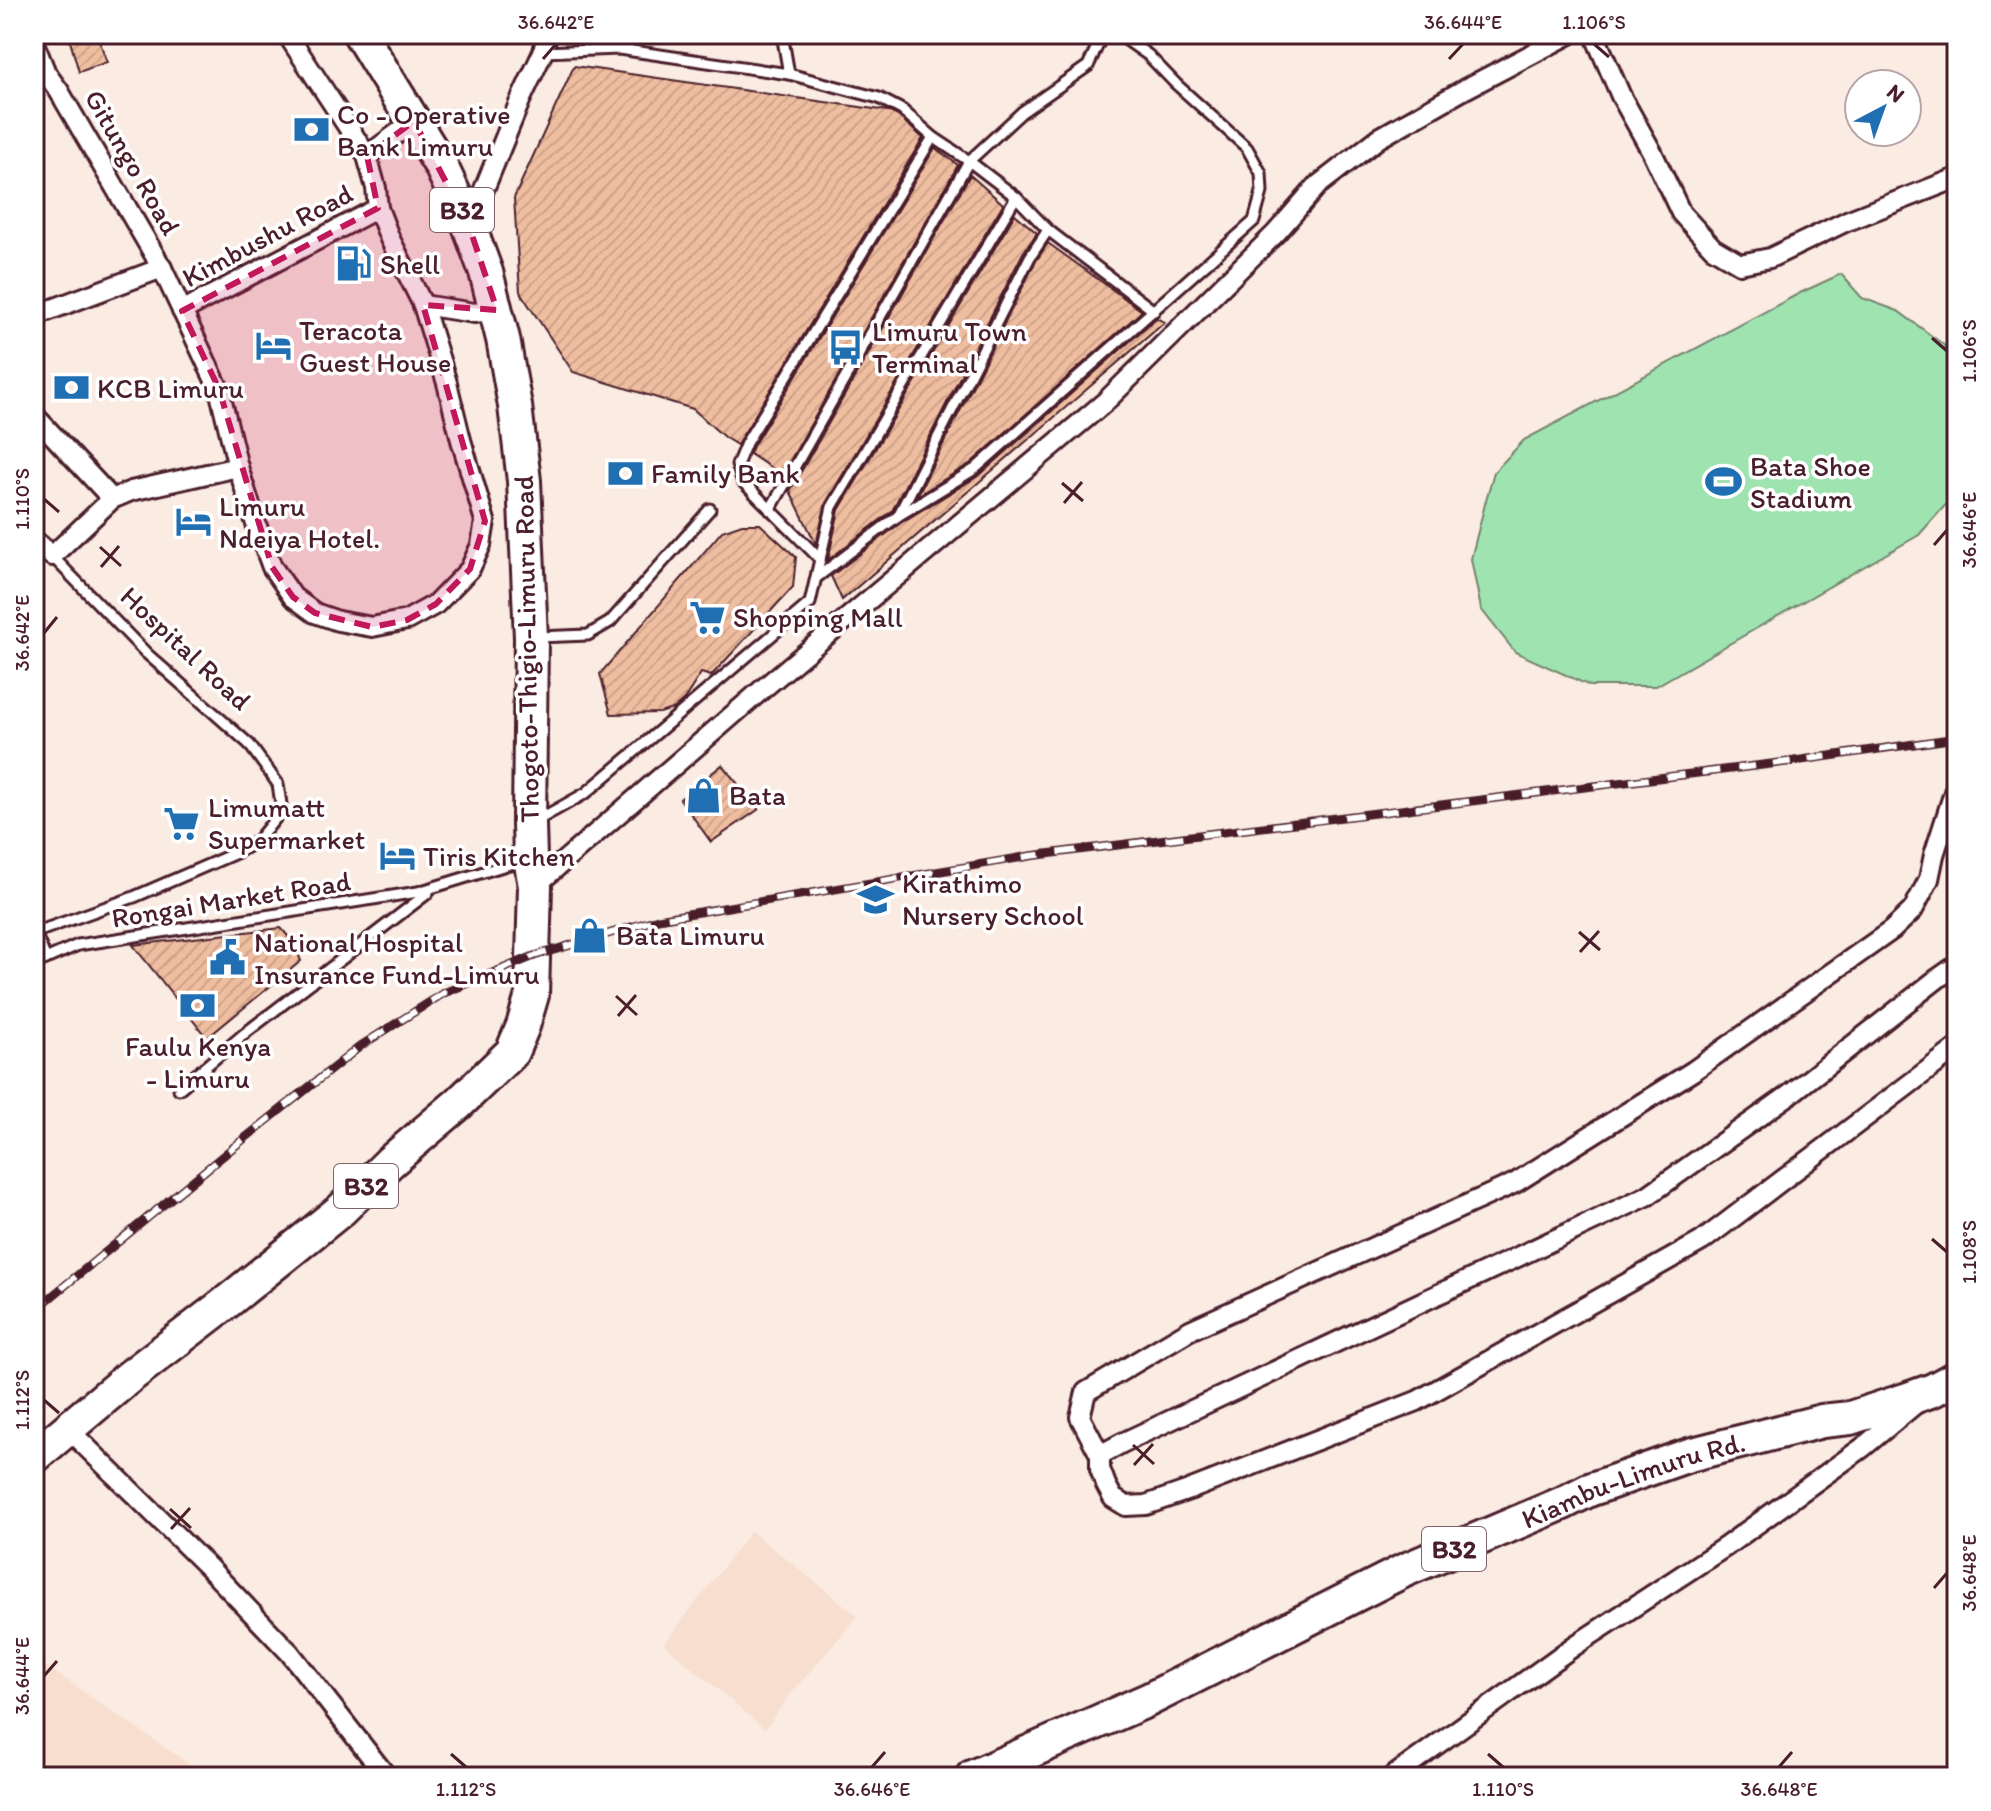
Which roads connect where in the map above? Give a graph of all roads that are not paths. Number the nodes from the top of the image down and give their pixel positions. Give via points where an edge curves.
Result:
1 (287, 34) edge
2 (360, 34) edge
3 (782, 34) edge
4 (1103, 34) edge
5 (1118, 34) edge
6 (1570, 34) edge
7 (1594, 34) edge
8 (34, 43) edge
9 (545, 43) edge
10 (789, 74) junction
11 (40, 76) edge
12 (414, 121) junction
13 (933, 137) junction
14 (367, 156) junction
15 (969, 161) junction
16 (1957, 178) edge
17 (1016, 197) junction
18 (378, 208) junction
19 (469, 226) junction
20 (1048, 230) junction
21 (162, 268) junction
22 (423, 305) junction
23 (497, 310) junction
24 (182, 311) junction
25 (1154, 311) junction
26 (34, 316) edge
27 (34, 415) edge
28 (238, 467) junction
29 (112, 499) junction
30 (710, 509) dead end
31 (770, 510) junction
32 (898, 516) junction
33 (34, 540) edge
34 (52, 556) junction
35 (820, 559) junction
36 (816, 578) junction
37 (531, 638) junction
38 (1957, 783) edge
39 (278, 784) joint
40 (529, 824) junction
41 (532, 872) junction
42 (433, 888) junction
43 (34, 933) edge
44 (46, 959) junction
45 (34, 964) edge
46 (1957, 965) edge
47 (1957, 1048) edge
48 (179, 1089) dead end
49 (1945, 1383) edge
50 (68, 1429) junction
51 (1100, 1455) junction
52 (34, 1457) edge
53 (387, 1777) edge
54 (972, 1777) edge
55 (1392, 1777) edge

1 - 14 street, Gitungo Road
2 - 12 highway, Thogoto-Thigio-Limuru Road / B32
3 - 10 lane
4 - 15 lane via 1088,66 1022,112
5 - 25 lane via 1148,55 1247,148 1261,173 1254,221
6 - 41 street via 1379,138 1317,186 1105,402 765,687
7 - 16 street via 1681,213 1713,248 1740,264 1770,258
8 - 11 street, Gitungo Road
9 - 10 lane
9 - 19 street
10 - 13 lane via 879,98
11 - 21 street, Gitungo Road via 59,91
12 - 14 street
12 - 19 highway, Thogoto-Thigio-Limuru Road / B32
13 - 15 lane
13 - 31 lane via 746,443 737,465 743,482
14 - 18 street, Gitungo Road
15 - 17 lane
15 - 31 lane
17 - 20 lane
17 - 35 lane via 832,507
18 - 22 street, Gitungo Road
18 - 24 street, Kimbushu Road
19 - 23 highway, Thogoto-Thigio-Limuru Road / B32
20 - 25 lane
20 - 32 lane
21 - 24 street, Gitungo Road
21 - 26 street
22 - 23 street via 474,313
22 - 28 street, Gitungo Road via 485,521 470,569 436,604 407,620 372,627 315,613 293,597 272,567
23 - 37 highway, Thogoto-Thigio-Limuru Road / B32 via 524,481
24 - 28 street, Gitungo Road via 219,389
25 - 32 lane via 975,469
27 - 29 street
28 - 29 street
29 - 34 street
30 - 37 lane via 610,622 588,635
31 - 35 lane
32 - 36 lane
33 - 34 street, Hospital Road
34 - 39 lane, Hospital Road via 146,653 249,744
35 - 36 lane
36 - 40 lane via 810,603 586,793
37 - 40 highway, Thogoto-Thigio-Limuru Road / B32
38 - 51 street via 1929,879 1913,910 1892,930 1693,1071 1515,1183 1190,1330 1086,1392 1080,1417
39 - 43 lane, Rongai Market Road via 281,804 257,841 134,897
40 - 41 highway, Thogoto-Thigio-Limuru Road / B32
41 - 42 lane, Rongai Market Road
41 - 50 highway, Thogoto-Thigio-Limuru Road / B32 via 532,995 512,1052 341,1210
42 - 44 lane, Rongai Market Road via 78,945
42 - 48 lane
43 - 44 lane
44 - 45 lane, Rongai Market Road
46 - 51 street via 1647,1196
47 - 51 street via 1702,1241 1417,1401 1146,1505 1126,1506 1113,1498 1100,1469
49 - 54 highway, Kiambu-Limuru Rd. / B32 via 1850,1418 1689,1455 1589,1490 1405,1570 1148,1700
49 - 55 street via 1725,1547 1574,1646
50 - 52 highway, Thogoto-Thigio-Limuru Road / B32
50 - 53 street via 290,1653

